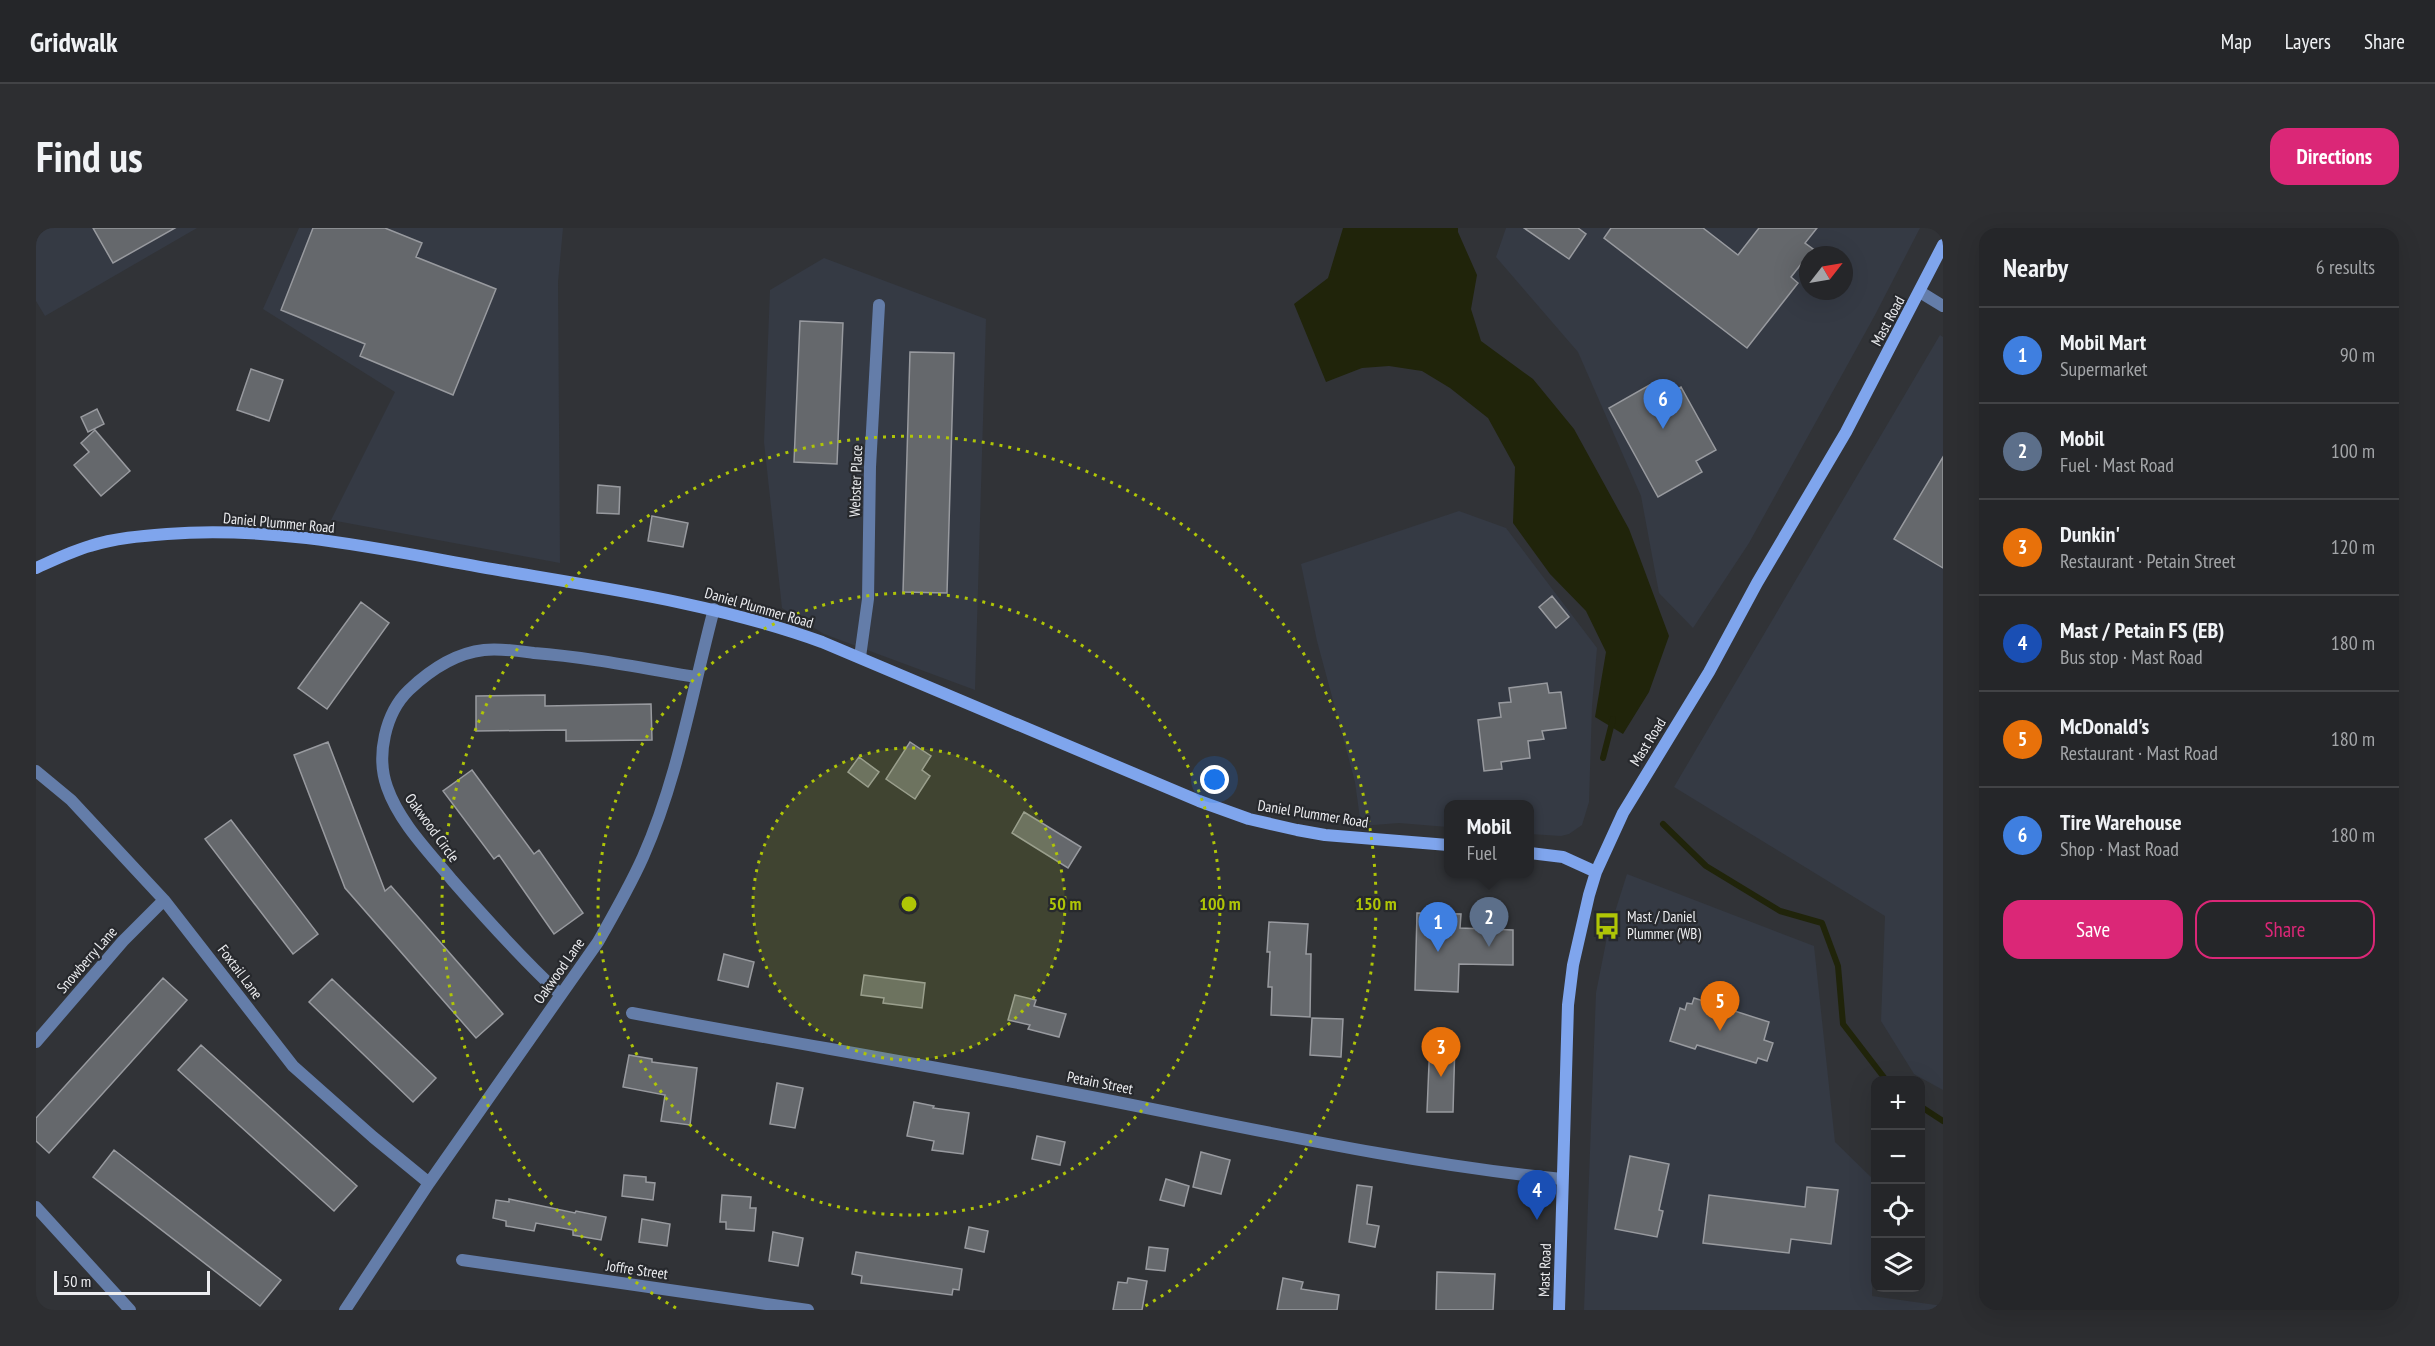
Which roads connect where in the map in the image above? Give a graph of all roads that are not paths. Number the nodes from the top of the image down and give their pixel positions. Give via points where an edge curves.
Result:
1 (1943, 245) edge
2 (1920, 292) junction
3 (879, 305) dead end
4 (1943, 306) edge
5 (36, 568) edge
6 (714, 609) junction
7 (860, 657) junction
8 (696, 677) junction
9 (36, 771) edge
10 (1444, 845) edge
11 (1534, 853) edge
12 (1596, 872) junction
13 (164, 900) junction
14 (561, 995) junction
15 (632, 1013) dead end
16 (36, 1042) edge
17 (1562, 1179) junction
18 (429, 1183) junction
19 (36, 1207) edge
20 (462, 1260) dead end
21 (130, 1310) edge
22 (345, 1310) edge
23 (808, 1310) edge
24 (1559, 1310) edge

1 - 2 street, Mast Road
2 - 4 street
2 - 12 street, Mast Road via 1738,622 1623,813
3 - 7 street, Webster Place via 868,599
5 - 6 street, Daniel Plummer Road via 92,545 139,536 212,532 291,536
6 - 7 street, Daniel Plummer Road via 786,629
6 - 8 street, Oakwood Lane
7 - 10 street, Daniel Plummer Road via 1178,793 1249,819 1325,835
8 - 14 street, Oakwood Lane via 677,759 644,856 598,942
8 - 14 street, Oakwood Circle via 556,654 483,650 461,656 421,679 404,694 391,714 384,736 383,762 386,786 396,806 435,860
9 - 13 street, Foxtail Lane via 71,800
11 - 12 street via 1563,857
12 - 17 street, Mast Road via 1573,965 1568,1005
13 - 16 street, Snowberry Lane via 123,941
13 - 18 street, Foxtail Lane via 293,1066
14 - 18 street, Oakwood Lane
15 - 17 street, Petain Street via 990,1077 1391,1156
17 - 24 street, Mast Road
18 - 22 street, Oakwood Lane
19 - 21 street
20 - 23 street, Joffre Street

